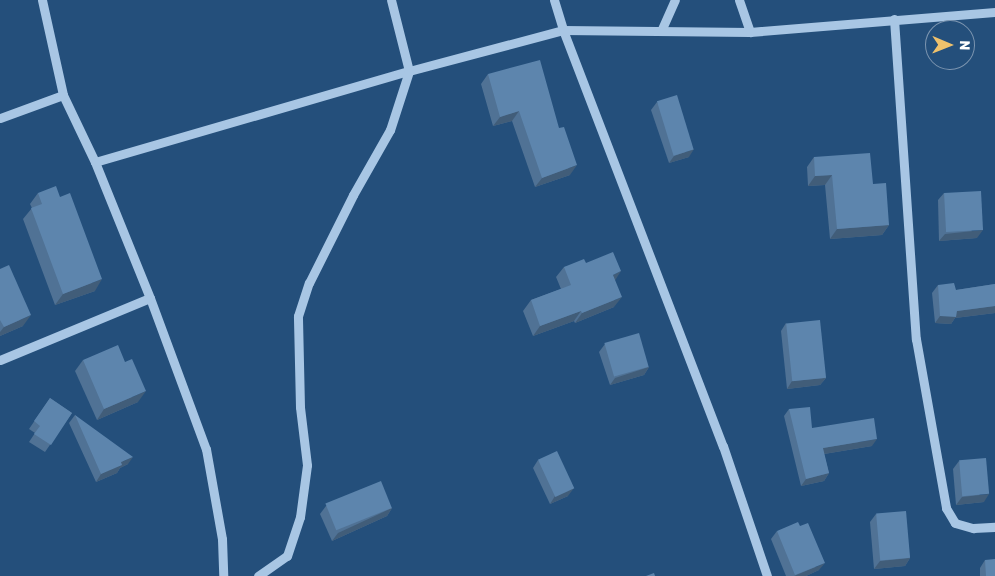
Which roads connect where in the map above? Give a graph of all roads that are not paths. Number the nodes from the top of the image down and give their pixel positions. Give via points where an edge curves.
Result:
1 (42, 0) edge
2 (391, 0) edge
3 (554, 0) edge
4 (674, 0) edge
5 (739, 0) edge
6 (995, 12) edge
7 (894, 19) junction
8 (563, 30) junction
9 (661, 31) junction
10 (750, 32) junction
11 (409, 71) junction
12 (63, 95) junction
13 (0, 118) edge
14 (95, 162) junction
15 (150, 298) junction
16 (0, 360) edge
17 (995, 527) edge
18 (223, 576) edge
19 (258, 576) edge
20 (767, 576) edge

1 - 12 street
2 - 11 street
3 - 8 street
4 - 9 street
5 - 10 street
6 - 7 street
7 - 10 street
7 - 17 street via 916,340 946,508 956,523 973,528
8 - 9 street
8 - 11 street
8 - 20 street via 723,446
9 - 10 street
11 - 14 street
11 - 19 street via 390,130 309,283 298,316 300,407 307,465 300,517 287,556
12 - 13 street
12 - 14 street
14 - 15 street
15 - 16 street
15 - 18 street via 206,449 222,539

